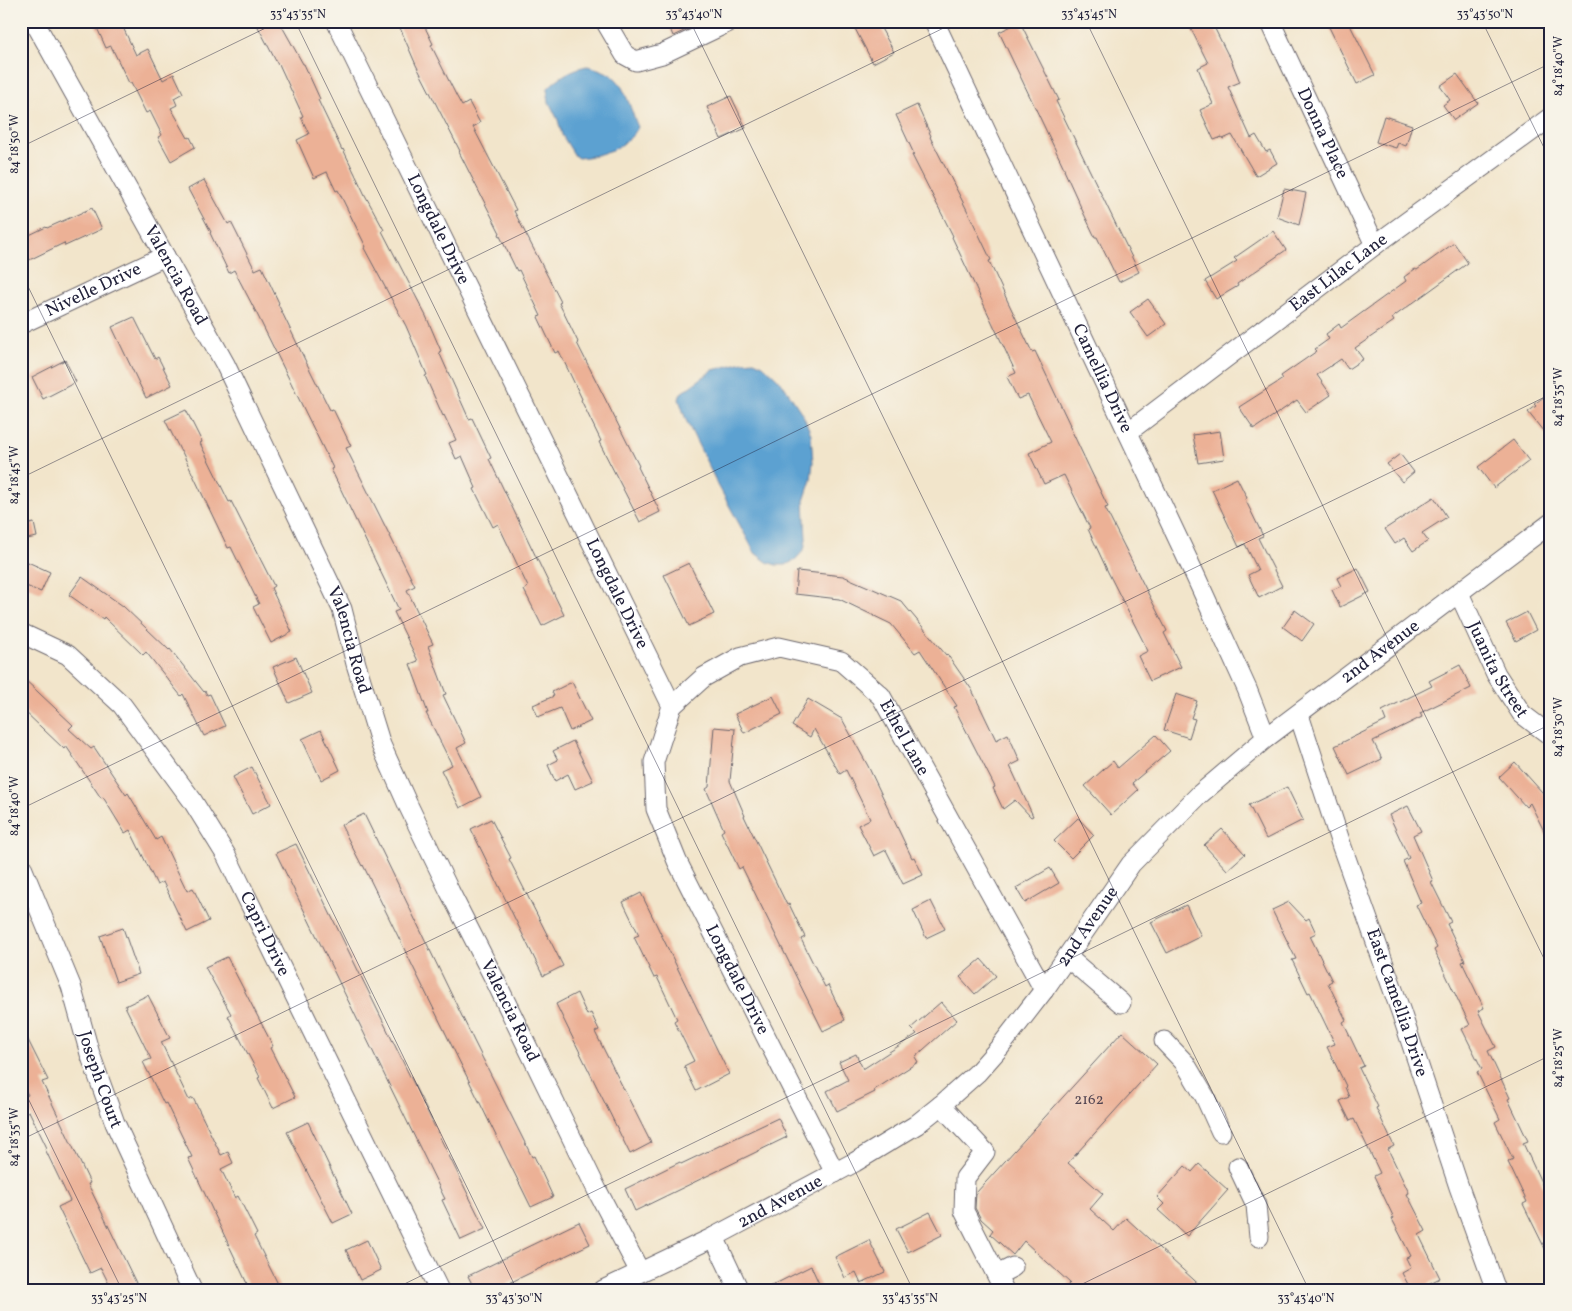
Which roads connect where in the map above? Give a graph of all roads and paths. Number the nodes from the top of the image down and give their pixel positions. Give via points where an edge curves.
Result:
1 (34, 21) edge
2 (336, 21) edge
3 (605, 21) edge
4 (731, 21) edge
5 (934, 21) edge
6 (1270, 21) edge
7 (1551, 117) edge
8 (1375, 245) junction
9 (165, 256) junction
10 (21, 324) edge
11 (1128, 432) junction
12 (1551, 523) edge
13 (1459, 593) junction
14 (21, 633) edge
15 (672, 706) junction
16 (1299, 714) junction
17 (1551, 736) edge
18 (1266, 738) junction
19 (21, 865) edge
20 (1067, 957) junction
21 (1044, 990) junction
22 (1121, 1003) dead end
23 (1164, 1042) dead end
24 (941, 1105) junction
25 (1221, 1132) dead end
26 (1238, 1167) dead end
27 (835, 1173) junction
28 (714, 1237) junction
29 (1259, 1237) dead end
30 (640, 1272) junction
31 (1004, 1277) edge
32 (192, 1290) edge
33 (440, 1290) edge
34 (602, 1290) edge
35 (739, 1290) edge
36 (1496, 1290) edge

1 - 9 street, Valencia Road
2 - 15 street, Longdale Drive
3 - 4 street via 625,55 636,61 662,54
5 - 11 street, Camellia Drive
6 - 8 street, Donna Place
7 - 8 street, East Lilac Lane
8 - 11 street, East Lilac Lane
9 - 10 street, Nivelle Drive
9 - 30 street, Valencia Road via 225,364 342,609 381,745 408,805
11 - 18 street, Camellia Drive via 1247,689
12 - 13 street, 2nd Avenue
13 - 16 street, 2nd Avenue
13 - 17 street, Juanita Street via 1496,674 1516,706
14 - 33 street, Capri Drive via 68,655 122,705 192,800 226,855
15 - 21 street, Ethel Lane via 704,677 740,657 779,647 841,661 881,696
15 - 27 street, Longdale Drive via 654,762 656,810 677,861
16 - 18 street, 2nd Avenue
16 - 36 street, East Camellia Drive via 1342,848
18 - 20 street, 2nd Avenue via 1200,795 1131,864
19 - 32 street, Joseph Court via 71,986 90,1054 115,1123
20 - 21 street, 2nd Avenue
20 - 22 street
21 - 24 street, 2nd Avenue via 977,1073
23 - 25 street via 1185,1063
24 - 27 street, 2nd Avenue via 892,1141
24 - 31 street via 984,1152 965,1178 964,1211
26 - 29 street via 1256,1205
27 - 28 street, 2nd Avenue
28 - 30 street, 2nd Avenue
28 - 35 street
30 - 34 street, 2nd Avenue

